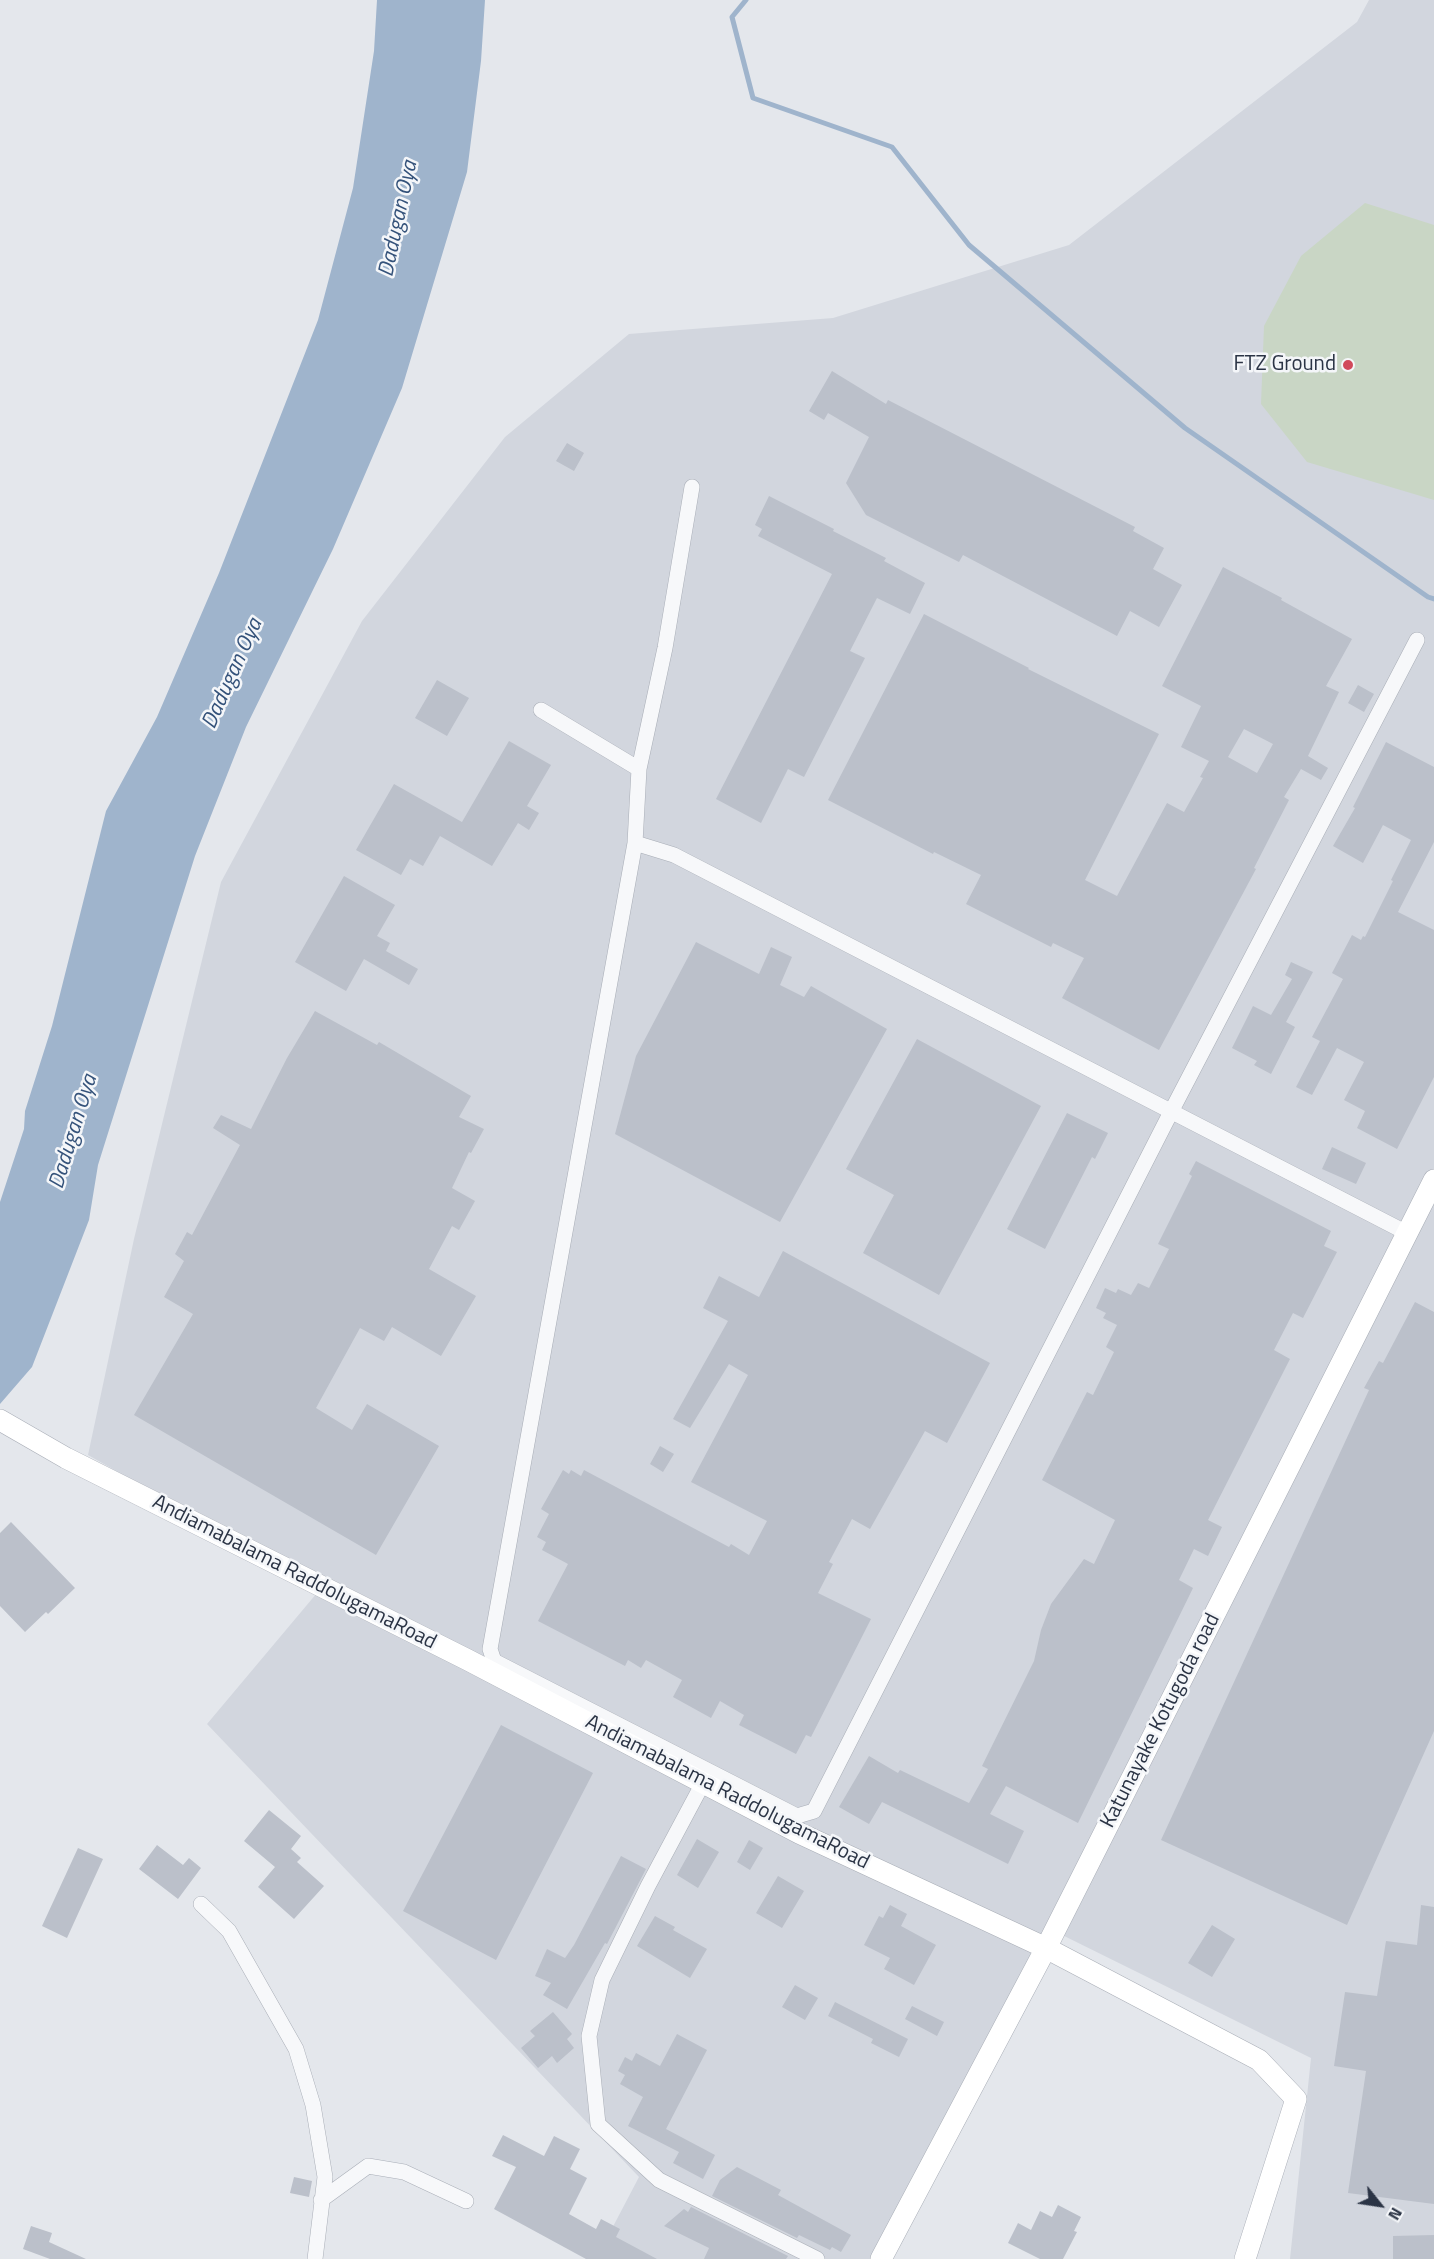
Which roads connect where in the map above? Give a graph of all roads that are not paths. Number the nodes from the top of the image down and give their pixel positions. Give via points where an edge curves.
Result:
1 (692, 487) dead end
2 (1417, 640) dead end
3 (541, 710) dead end
4 (639, 769) junction
5 (635, 843) junction
6 (1172, 1110) junction
7 (1434, 1180) edge
8 (1407, 1233) junction
9 (0, 1420) edge
10 (703, 1783) junction
11 (201, 1904) dead end
12 (1046, 1948) junction
13 (321, 2200) junction
14 (466, 2201) dead end
15 (315, 2259) edge
16 (817, 2259) edge
17 (880, 2259) edge
18 (1245, 2259) edge

1 - 4 street via 665,648
2 - 6 street
3 - 4 street
4 - 5 street
5 - 6 street via 674,855
5 - 6 street via 489,1649 494,1661 797,1816 813,1811
6 - 8 street
7 - 8 street, Katunayake Kotugoda road
8 - 12 street, Katunayake Kotugoda road
9 - 10 street, Andiamabalama RaddolugamaRoad via 66,1458
10 - 12 street, Andiamabalama RaddolugamaRoad via 799,1833
10 - 16 street via 602,1980 589,2036 598,2124 659,2180
11 - 13 street via 229,1931 296,2049 313,2105 325,2177
12 - 17 street, Katunayake Kotugoda road
12 - 18 street, Andiamabalama RaddolugamaRoad via 1259,2060 1296,2100
13 - 14 street via 368,2166 404,2172
13 - 15 street

